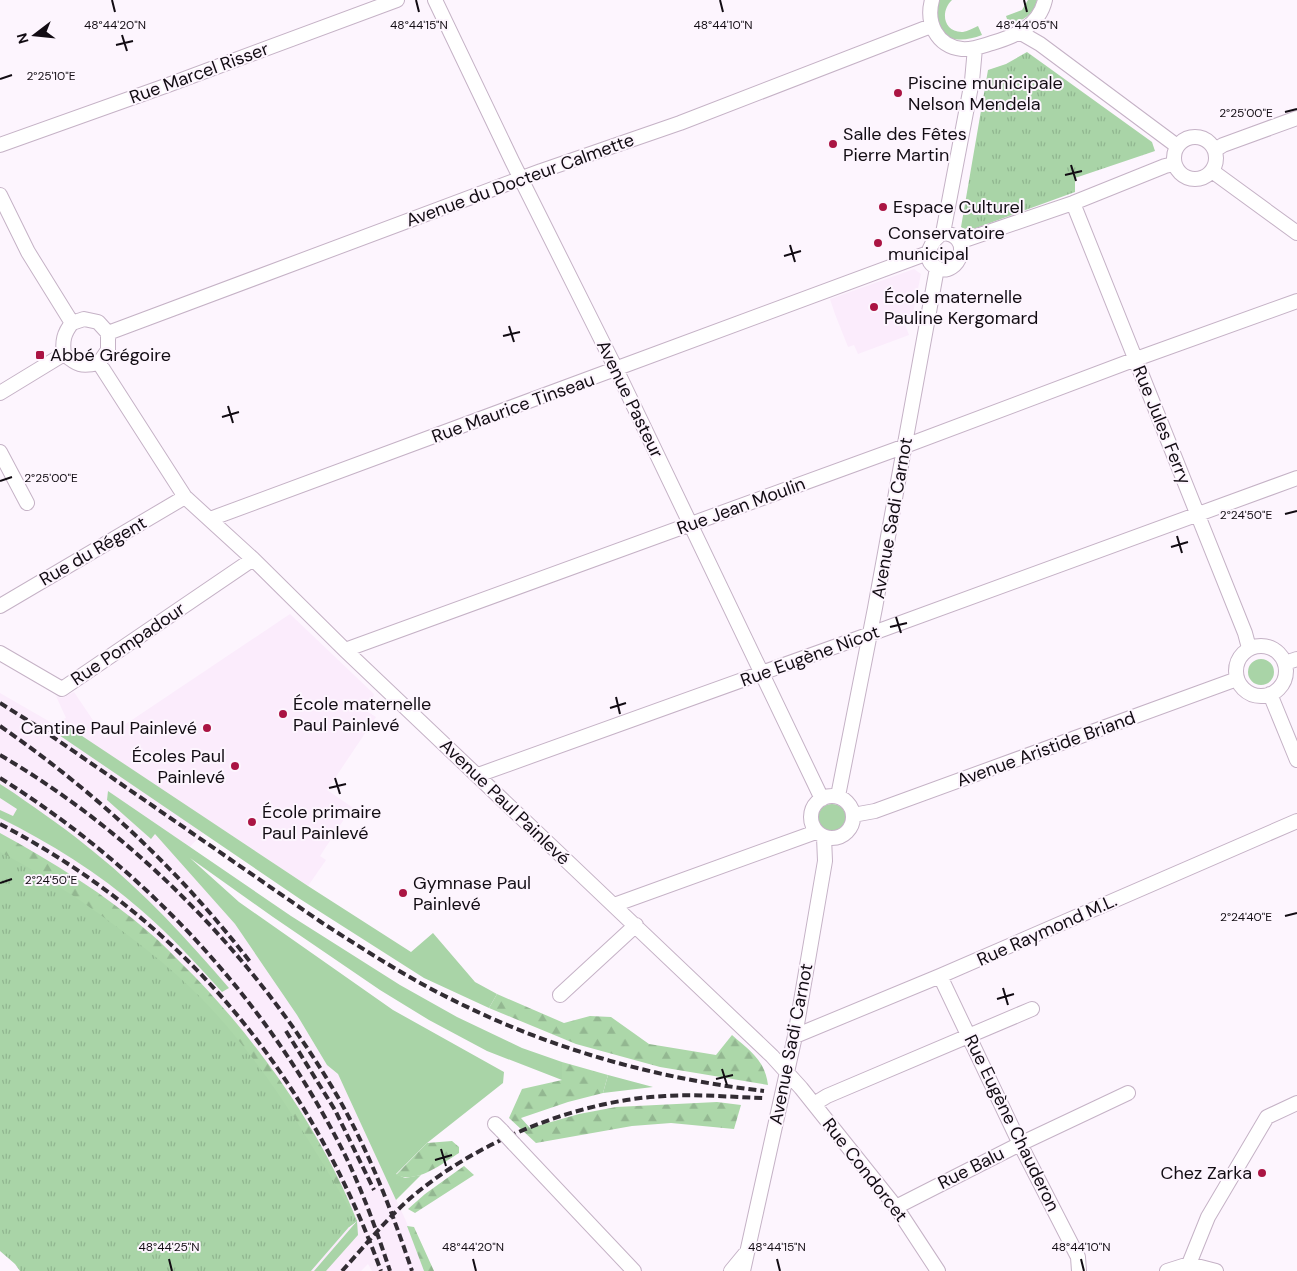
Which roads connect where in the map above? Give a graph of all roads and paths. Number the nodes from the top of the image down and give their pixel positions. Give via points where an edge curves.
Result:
1 (397, 0) edge
2 (435, 0) edge
3 (932, 0) edge
4 (1046, 0) edge
5 (931, 26) junction
6 (1021, 33) junction
7 (975, 48) junction
8 (1297, 118) edge
9 (0, 145) edge
10 (1178, 146) junction
11 (1215, 150) junction
12 (1174, 164) junction
13 (1212, 171) junction
14 (521, 178) junction
15 (0, 195) edge
16 (1073, 203) junction
17 (943, 233) junction
18 (1297, 233) edge
19 (959, 242) junction
20 (928, 254) junction
21 (937, 268) junction
22 (1297, 301) edge
23 (72, 322) junction
24 (108, 333) junction
25 (64, 354) junction
26 (1136, 359) junction
27 (99, 363) junction
28 (616, 370) junction
29 (0, 393) edge
30 (905, 446) junction
31 (0, 452) edge
32 (1297, 478) edge
33 (185, 497) junction
34 (27, 503) dead end
35 (1197, 514) junction
36 (210, 519) junction
37 (691, 524) junction
38 (253, 559) junction
39 (0, 606) edge
40 (870, 634) junction
41 (1249, 648) junction
42 (345, 650) junction
43 (0, 653) edge
44 (1291, 661) edge
45 (762, 672) junction
46 (1238, 679) junction
47 (1270, 694) junction
48 (1297, 760) edge
49 (478, 775) junction
50 (838, 796) junction
51 (822, 799) junction
52 (853, 815) junction
53 (1297, 821) edge
54 (820, 834) junction
55 (614, 905) junction
56 (636, 925) junction
57 (940, 976) junction
58 (560, 995) dead end
59 (1032, 1008) dead end
60 (969, 1035) junction
61 (795, 1036) junction
62 (787, 1074) junction
63 (1128, 1093) dead end
64 (1297, 1103) edge
65 (814, 1104) junction
66 (498, 1128) dead end
67 (1020, 1144) junction
68 (896, 1206) junction
69 (748, 1249) junction
70 (1197, 1268) edge
71 (634, 1271) edge
72 (731, 1271) edge
73 (743, 1271) edge
74 (749, 1271) edge
75 (938, 1271) edge
76 (1079, 1271) edge
77 (1167, 1271) edge
78 (1216, 1271) edge

1 - 9 street, Rue Marcel Risser
2 - 14 street, Avenue Pasteur
3 - 5 street
4 - 6 street via 1043,10
5 - 7 street via 949,44 962,49
5 - 14 street, Avenue du Docteur Calmette via 680,123
6 - 7 street
6 - 10 street
7 - 17 street via 972,81
8 - 11 street
10 - 11 street via 1186,139 1198,137 1208,141
10 - 12 street
11 - 13 street via 1216,161
12 - 13 street via 1181,174 1192,180 1203,178
12 - 16 street
13 - 18 street
14 - 24 street, Avenue du Docteur Calmette
14 - 28 street, Avenue Pasteur
15 - 23 street via 28,252
16 - 19 street
16 - 26 street, Rue Jules Ferry
17 - 19 street via 949,233
17 - 20 street via 936,238
19 - 21 street via 961,256 957,262 952,267
20 - 21 street
20 - 28 street, Rue Maurice Tinseau
21 - 30 street, Avenue Sadi Carnot
22 - 26 street, Rue Jean Moulin
23 - 24 street via 98,322
23 - 25 street via 65,332
24 - 27 street via 108,350
25 - 27 street via 85,366
25 - 29 street
26 - 30 street, Rue Jean Moulin
26 - 35 street, Rue Jules Ferry
27 - 33 street, Avenue Paul Painlevé
28 - 36 street, Rue Maurice Tinseau
28 - 37 street, Avenue Pasteur
30 - 37 street, Rue Jean Moulin
30 - 40 street, Avenue Sadi Carnot
31 - 34 street
32 - 35 street, Rue Eugène Nicot
33 - 36 street, Avenue Paul Painlevé
33 - 39 street, Rue du Régent
35 - 40 street, Rue Eugène Nicot
35 - 41 street, Rue Jules Ferry
36 - 38 street, Avenue Paul Painlevé
37 - 42 street, Rue Jean Moulin
37 - 45 street, Avenue Pasteur
38 - 42 street, Avenue Paul Painlevé
38 - 43 street, Rue Pompadour via 62,689
40 - 45 street, Rue Eugène Nicot
40 - 50 street, Avenue Sadi Carnot
41 - 44 street via 1270,648
41 - 46 street via 1236,665
42 - 49 street, Avenue Paul Painlevé
44 - 47 street via 1281,686
45 - 49 street, Rue Eugène Nicot
45 - 51 street, Avenue Pasteur
46 - 47 street via 1253,695
46 - 52 street, Avenue Aristide Briand via 874,811
47 - 48 street
49 - 55 street, Avenue Paul Painlevé
50 - 51 street
50 - 52 street via 847,803
51 - 54 street via 811,814
52 - 54 street via 847,832 836,838
53 - 57 street, Rue Raymond M.L.
54 - 55 street
54 - 61 street, Avenue Sadi Carnot via 825,861
55 - 56 street, Avenue Paul Painlevé
56 - 58 street
56 - 62 street, Avenue Paul Painlevé
57 - 60 street, Rue Eugène Chauderon
57 - 61 street, Rue Raymond M.L.
59 - 60 street
60 - 65 street
60 - 67 street, Rue Eugène Chauderon
61 - 62 street, Avenue Sadi Carnot
62 - 65 street, Rue Condorcet
62 - 69 street, Avenue Sadi Carnot
63 - 67 street, Rue Balu
64 - 70 street via 1267,1117 1208,1217
65 - 68 street, Rue Condorcet
66 - 71 street, bridge
67 - 68 street, Rue Balu
67 - 76 street, Rue Eugène Chauderon via 1078,1257
68 - 75 street, Rue Condorcet
69 - 72 street
69 - 73 street, Avenue Sadi Carnot
69 - 74 street, Avenue Sadi Carnot
70 - 77 street
70 - 78 street

